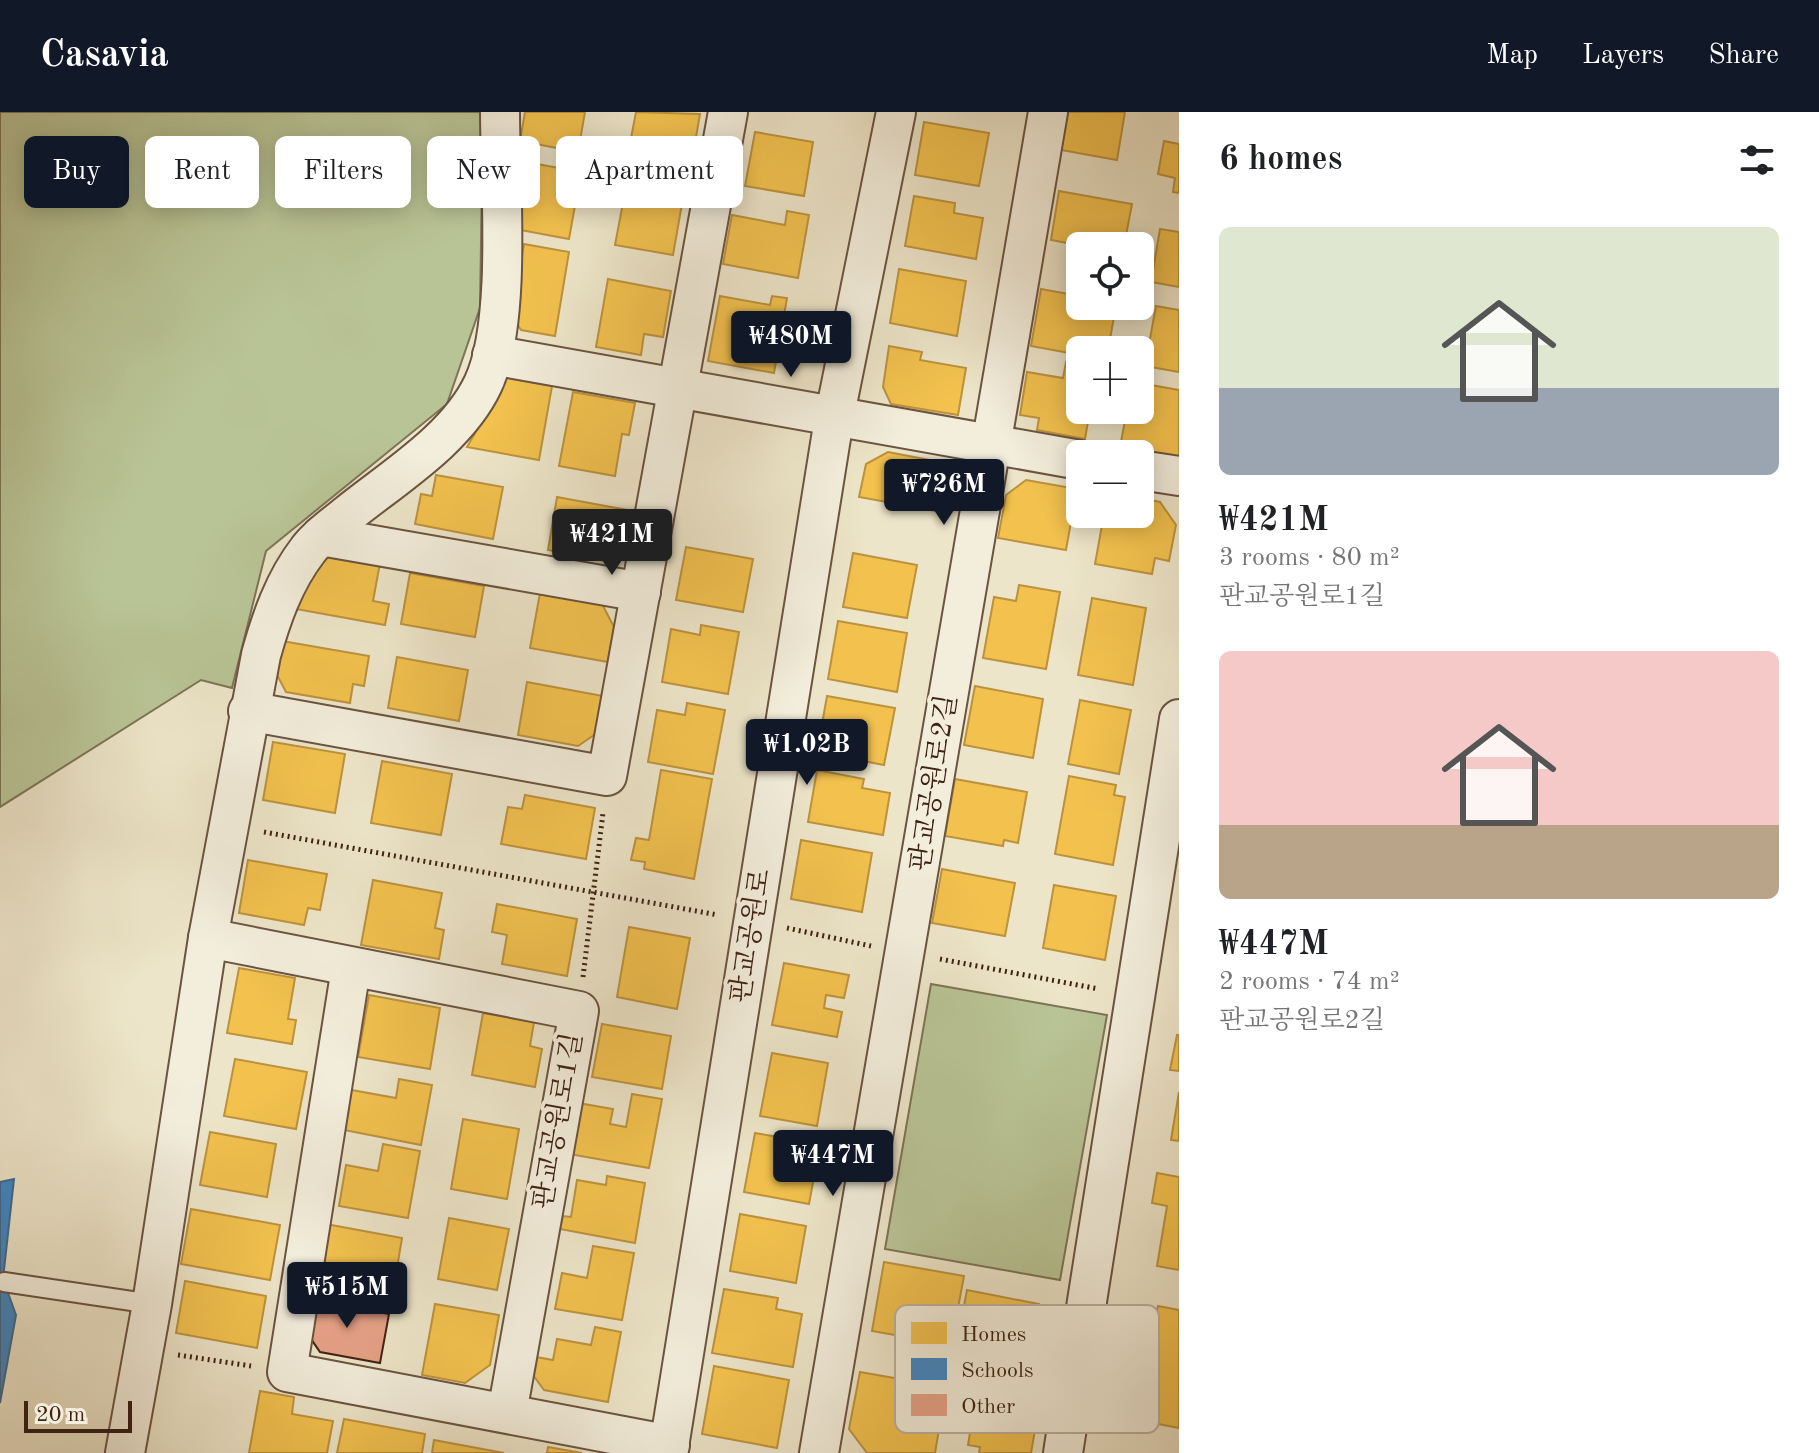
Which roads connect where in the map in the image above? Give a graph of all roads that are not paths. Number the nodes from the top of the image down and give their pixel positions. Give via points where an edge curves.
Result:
1 (500, 112) edge
2 (728, 112) edge
3 (896, 112) edge
4 (1048, 112) edge
5 (492, 355) junction
6 (679, 390) junction
7 (834, 419) junction
8 (989, 445) junction
9 (1066, 458) edge
10 (1154, 472) edge
11 (1179, 476) edge
12 (321, 536) junction
13 (641, 592) junction
14 (248, 711) junction
15 (1179, 719) edge
16 (208, 938) junction
17 (351, 968) junction
18 (4, 1282) dead end
19 (152, 1304) junction
20 (1086, 1305) edge
21 (507, 1413) junction
22 (1066, 1433) edge
23 (669, 1449) edge
24 (125, 1453) edge
25 (819, 1453) edge
26 (1063, 1453) edge

1 - 5 street via 500,305
2 - 6 street
3 - 7 street, 판교공원로
4 - 8 street, 판교공원로2길
5 - 6 street
5 - 12 street via 466,412
6 - 7 street
6 - 13 street
7 - 8 street
7 - 23 street, 판교공원로
8 - 9 street
8 - 25 street, 판교공원로2길
10 - 11 street
12 - 13 street
12 - 14 street via 289,580 271,619
13 - 14 street via 607,776
14 - 16 street
15 - 20 street
16 - 17 street, 판교공원로1길
16 - 19 street
17 - 21 street via 287,1372
17 - 21 street, 판교공원로1길 via 579,1011
18 - 19 lane
19 - 24 street
21 - 23 street
22 - 26 street

